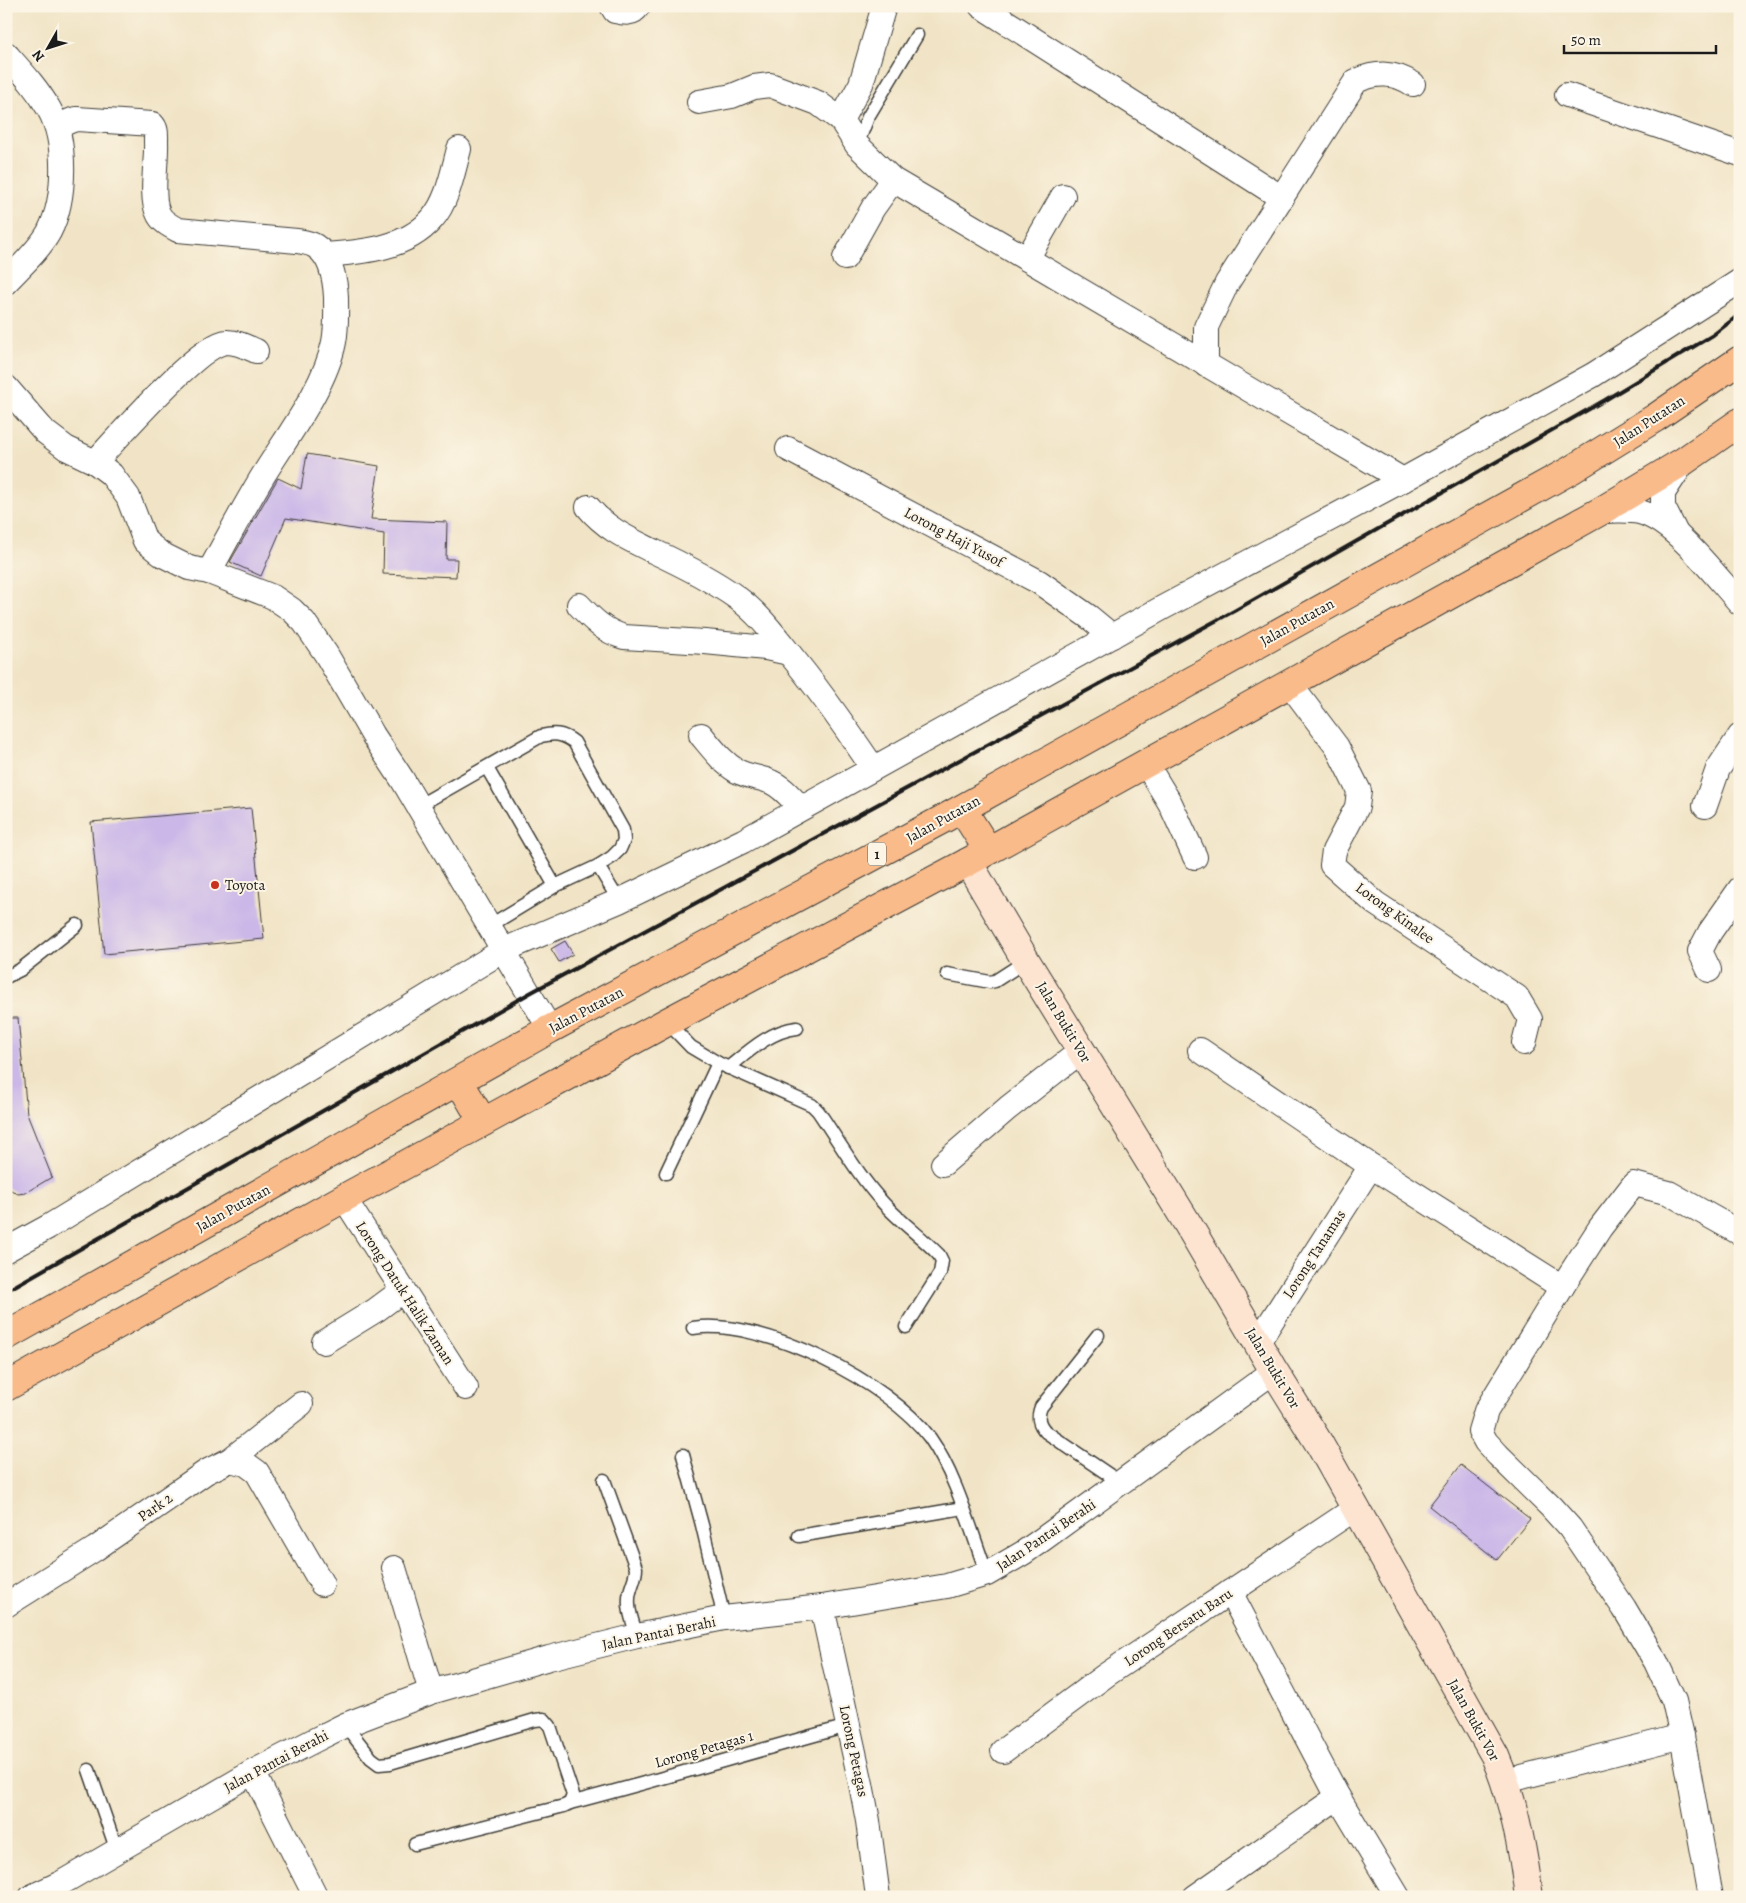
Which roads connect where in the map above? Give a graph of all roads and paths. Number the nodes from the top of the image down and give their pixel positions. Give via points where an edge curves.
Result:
1 (612, 6) edge
2 (638, 6) edge
3 (884, 6) edge
4 (981, 6) edge
5 (918, 35) dead end
6 (6, 54) edge
7 (1413, 84) dead end
8 (1566, 95) dead end
9 (699, 102) dead end
10 (841, 120) junction
11 (57, 126) junction
12 (857, 145) junction
13 (459, 148) dead end
14 (1740, 154) edge
15 (893, 180) junction
16 (1063, 196) dead end
17 (1282, 198) junction
18 (326, 255) junction
19 (845, 258) dead end
20 (1027, 259) junction
21 (1740, 281) edge
22 (6, 282) edge
23 (256, 351) dead end
24 (1740, 360) edge
25 (1206, 365) junction
26 (6, 387) edge
27 (1740, 422) edge
28 (788, 449) dead end
29 (95, 462) junction
30 (1684, 462) junction
31 (1403, 480) junction
32 (588, 507) dead end
33 (1600, 511) junction
34 (1677, 534) junction
35 (209, 572) junction
36 (1740, 603) edge
37 (579, 605) dead end
38 (1112, 636) junction
39 (789, 653) junction
40 (1289, 683) junction
41 (701, 735) dead end
42 (1740, 736) edge
43 (1145, 762) junction
44 (487, 768) junction
45 (873, 768) junction
46 (418, 806) junction
47 (1705, 806) dead end
48 (801, 808) junction
49 (962, 809) junction
50 (978, 856) junction
51 (1195, 857) dead end
52 (598, 866) junction
53 (555, 886) junction
54 (1740, 889) edge
55 (619, 901) junction
56 (77, 925) dead end
57 (489, 926) junction
58 (504, 950) junction
59 (1026, 961) junction
60 (1709, 970) dead end
61 (946, 974) dead end
62 (6, 976) edge
63 (667, 1022) junction
64 (797, 1028) dead end
65 (550, 1029) junction
66 (1524, 1043) dead end
67 (1200, 1050) dead end
68 (1082, 1051) junction
69 (723, 1066) junction
70 (458, 1081) junction
71 (483, 1122) junction
72 (943, 1164) dead end
73 (1371, 1166) junction
74 (666, 1173) dead end
75 (344, 1198) junction
76 (1740, 1233) edge
77 (6, 1250) edge
78 (1562, 1287) junction
79 (403, 1290) junction
80 (906, 1327) dead end
81 (693, 1328) dead end
82 (1098, 1335) dead end
83 (6, 1336) edge
84 (324, 1342) dead end
85 (1258, 1342) junction
86 (1274, 1372) junction
87 (6, 1387) edge
88 (466, 1388) dead end
89 (300, 1404) dead end
90 (683, 1455) dead end
91 (230, 1460) junction
92 (604, 1480) dead end
93 (1121, 1483) junction
94 (963, 1508) junction
95 (1356, 1508) junction
96 (799, 1536) dead end
97 (394, 1568) dead end
98 (987, 1574) junction
99 (322, 1584) dead end
100 (1230, 1592) junction
101 (6, 1605) edge
102 (822, 1606) junction
103 (724, 1618) junction
104 (637, 1636) junction
105 (431, 1692) junction
106 (345, 1725) junction
107 (848, 1726) junction
108 (1682, 1736) junction
109 (1003, 1751) dead end
110 (89, 1770) dead end
111 (253, 1772) junction
112 (1506, 1782) junction
113 (1338, 1797) junction
114 (570, 1803) junction
115 (415, 1844) dead end
116 (117, 1851) junction
117 (64, 1890) edge
118 (31, 1897) edge
119 (316, 1897) edge
120 (878, 1897) edge
121 (1195, 1897) edge
122 (1398, 1897) edge
123 (1529, 1897) edge
124 (1711, 1897) edge

1 - 2 street via 615,11 626,13
3 - 10 street via 861,84
4 - 17 street
5 - 12 lane via 868,117
6 - 11 street via 40,94
7 - 17 street via 1401,76 1372,74 1356,81
8 - 14 street
9 - 10 street via 770,84 818,103
10 - 12 street
11 - 18 street via 77,119 152,124 156,129 157,158 154,202 158,214 167,224 178,230 297,240
11 - 22 street via 62,171 55,217 39,246
12 - 15 street
13 - 18 street via 452,177 439,208 418,231 391,245
15 - 19 street
15 - 20 street
16 - 20 street
17 - 25 street via 1227,283 1206,328
18 - 35 street via 336,284 336,325 329,358 311,398 260,480
20 - 25 street
21 - 31 street via 1593,375
23 - 29 street via 227,342 214,346 158,395
24 - 49 highway, Jalan Putatan / 1 via 1571,470
25 - 31 street
26 - 29 street via 45,432 66,448
27 - 30 highway
28 - 38 street, Lorong Haji Yusof via 1039,582
29 - 35 street via 111,474 128,497 145,541 176,563
30 - 33 highway
30 - 34 street via 1663,493 1663,507
31 - 38 street
32 - 39 street via 620,534 736,597 764,622
33 - 34 street via 1644,514
33 - 40 highway
34 - 36 street
35 - 46 street via 273,597 304,622
37 - 39 street via 598,624 624,637 705,642
38 - 45 street
39 - 45 street via 825,698
40 - 43 highway
40 - 66 street, Lorong Kinalee via 1337,747 1359,791 1357,806 1334,851 1332,865 1375,903 1517,997 1530,1019
41 - 48 street via 717,755 737,771 782,788
42 - 47 street via 1718,769
43 - 50 highway
43 - 51 street via 1170,803
44 - 46 lane
44 - 52 lane via 541,736 565,735 574,742 623,830 624,840 620,849
44 - 53 lane
45 - 48 street
46 - 57 street
48 - 55 street
49 - 50 highway
49 - 65 highway, Jalan Putatan / 1
50 - 59 street, Jalan Bukit Vor
50 - 63 highway
52 - 53 lane
52 - 55 lane
53 - 57 lane
54 - 60 street via 1700,951
55 - 58 street
56 - 62 lane via 20,970
57 - 58 street
58 - 65 street
58 - 77 street
59 - 61 lane via 990,982
59 - 68 street, Jalan Bukit Vor
63 - 69 lane via 691,1046
63 - 71 highway
64 - 69 lane via 771,1036
65 - 70 highway, Jalan Putatan / 1
67 - 73 street
68 - 72 street
68 - 85 street, Jalan Bukit Vor
69 - 74 lane
69 - 80 lane via 812,1105 876,1196 939,1255 942,1261 940,1273
70 - 71 highway
70 - 83 highway, Jalan Putatan / 1
71 - 75 highway
73 - 78 street
73 - 85 street, Lorong Tanamas
75 - 79 street, Lorong Datuk Halik Zaman
75 - 87 highway
76 - 78 street via 1669,1194 1634,1184 1600,1228
78 - 108 street via 1486,1411 1480,1431 1498,1455 1570,1528 1629,1614 1674,1701
79 - 84 street
79 - 88 street, Lorong Datuk Halik Zaman
81 - 94 lane via 722,1327 758,1334 833,1364 882,1393 915,1420 930,1439 950,1475
82 - 93 lane via 1041,1407 1038,1421 1046,1432
85 - 86 street, Jalan Bukit Vor
86 - 93 street, Jalan Pantai Berahi
86 - 95 street, Jalan Bukit Vor
89 - 91 street, Park 2
90 - 103 lane
91 - 99 street via 246,1464 257,1472
91 - 101 street, Park 2 via 206,1472 95,1549
92 - 104 lane via 636,1568 629,1609
93 - 98 street, Jalan Pantai Berahi via 1023,1553
94 - 96 lane
94 - 98 lane
95 - 100 street, Lorong Bersatu Baru
95 - 112 street, Jalan Bukit Vor via 1495,1756
97 - 105 street
98 - 102 street, Jalan Pantai Berahi via 947,1586
100 - 109 street, Lorong Bersatu Baru via 1106,1675
100 - 113 street
102 - 103 street, Jalan Pantai Berahi
102 - 107 street, Lorong Petagas
103 - 104 street, Jalan Pantai Berahi
104 - 105 street, Jalan Pantai Berahi
105 - 106 street, Jalan Pantai Berahi
106 - 111 street, Jalan Pantai Berahi
106 - 114 lane via 379,1764 544,1720 550,1726 573,1795
107 - 114 lane, Lorong Petagas 1
107 - 120 street, Lorong Petagas via 868,1821
108 - 112 street
108 - 124 street
110 - 116 lane
111 - 116 street, Jalan Pantai Berahi
111 - 119 street
112 - 123 street, Jalan Bukit Vor
113 - 121 street
113 - 122 street
114 - 115 lane, Lorong Petagas 1
116 - 117 street, Jalan Pantai Berahi
117 - 118 street, Jalan Pantai Berahi

